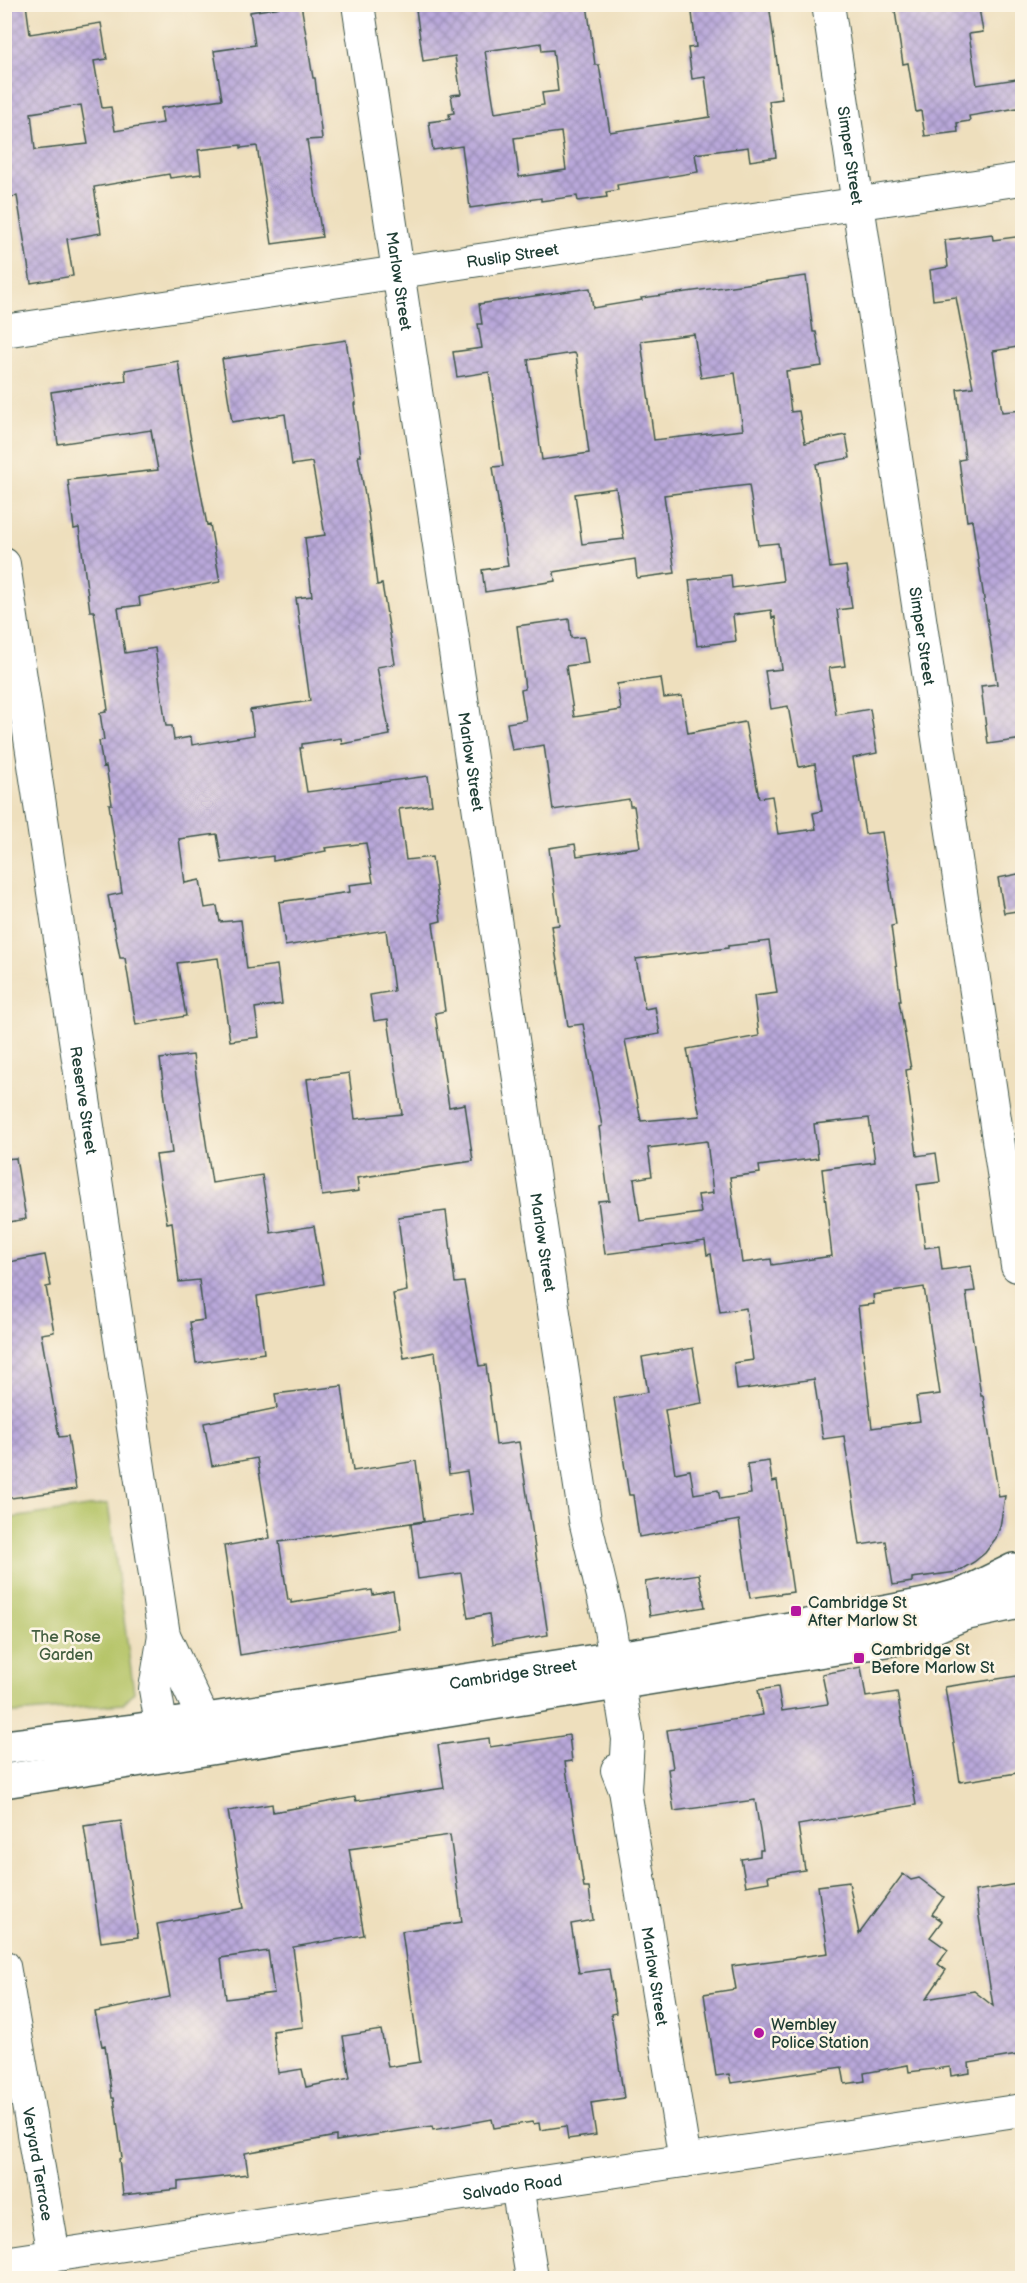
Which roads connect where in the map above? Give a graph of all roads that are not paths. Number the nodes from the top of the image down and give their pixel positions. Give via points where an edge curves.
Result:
1 (358, 4) edge
2 (828, 4) edge
3 (1023, 179) edge
4 (856, 204) junction
5 (398, 273) junction
6 (4, 331) edge
7 (4, 564) edge
8 (1017, 1266) dead end
9 (1020, 1562) edge
10 (1018, 1608) edge
11 (164, 1635) junction
12 (606, 1672) junction
13 (204, 1720) junction
14 (4, 1730) edge
15 (119, 1732) junction
16 (163, 1740) junction
17 (4, 1748) edge
18 (4, 1780) edge
19 (4, 1966) edge
20 (1023, 2110) edge
21 (685, 2161) junction
22 (517, 2186) junction
23 (54, 2255) junction
24 (4, 2263) edge
25 (531, 2278) edge

1 - 5 street, Marlow Street
2 - 4 street, Simper Street
3 - 4 street, Ruslip Street
4 - 5 street, Ruslip Street
4 - 8 street, Simper Street
5 - 6 street, Ruslip Street
5 - 12 street, Marlow Street via 585,1520 588,1620
7 - 11 street, Reserve Street
9 - 10 main road via 1010,1581 1010,1592
9 - 12 main road, Cambridge Street via 965,1594 930,1604
10 - 12 main road, Cambridge Street via 963,1614 911,1636
11 - 13 street, Reserve Street
11 - 16 street, Reserve Street via 155,1689
12 - 13 main road, Cambridge Street
12 - 16 main road, Cambridge Street
12 - 21 street, Marlow Street via 628,1739 625,1790
13 - 16 main road, Cambridge Street
14 - 15 main road
15 - 16 main road, Cambridge Street
15 - 17 main road, Cambridge Street
16 - 18 main road, Cambridge Street
19 - 23 street, Veryard Terrace
20 - 21 street, Salvado Road
21 - 22 street, Salvado Road
22 - 23 street, Salvado Road
22 - 25 street
23 - 24 street, Salvado Road

